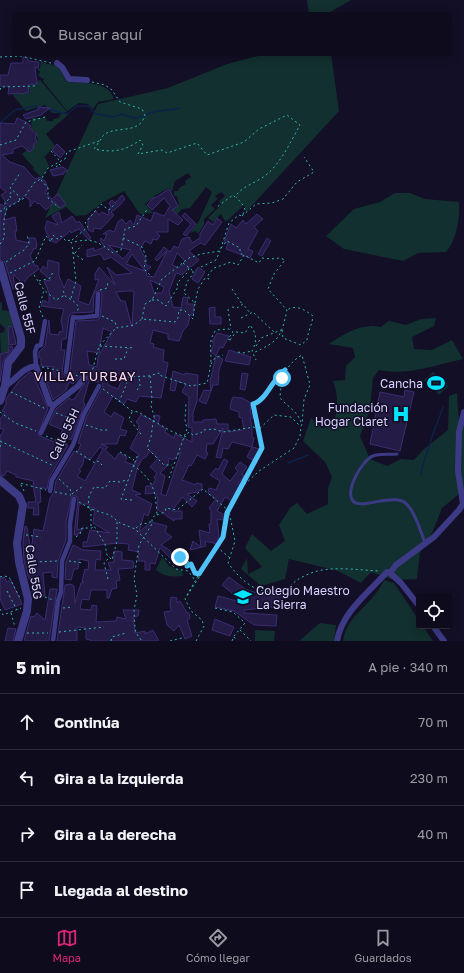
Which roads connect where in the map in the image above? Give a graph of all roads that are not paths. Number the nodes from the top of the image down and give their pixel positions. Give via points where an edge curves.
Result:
1 (58, 63) road end
2 (87, 80) road end
3 (0, 265) edge
4 (98, 294) road end
5 (46, 321) road end
6 (36, 366) junction
7 (66, 372) dead end
8 (87, 379) road end
9 (6, 386) junction
10 (99, 386) road end
11 (0, 401) edge
12 (54, 405) junction
13 (464, 412) edge
14 (41, 433) dead end
15 (398, 454) dead end
16 (0, 480) edge
17 (50, 491) road end
18 (73, 497) road end
19 (426, 544) junction
20 (388, 572) junction
21 (416, 602) edge
22 (435, 629) edge
23 (19, 637) edge
24 (53, 641) edge
25 (337, 641) edge
26 (444, 641) edge

1 - 2 street via 69,79
3 - 9 street, Calle 55F via 21,338 21,346 8,363
4 - 7 street via 97,314 82,319 73,317
5 - 6 street via 41,345 37,346 34,352
6 - 9 street via 24,370
6 - 12 street via 50,404
8 - 12 street
9 - 11 street, Calle 55F
10 - 17 street, Calle 55H via 84,414 73,445 54,477
12 - 14 street
13 - 19 street via 458,432 458,471 463,504 441,531
15 - 19 lane via 374,456 365,460 350,492 351,498 360,504 403,501 410,508
16 - 23 street, Calle 55G via 19,496 23,505 18,534 19,562 26,603
18 - 24 street via 70,539 62,561 62,592 58,601
19 - 20 street
20 - 21 street via 401,583
20 - 25 street via 348,615 339,630
22 - 26 street

